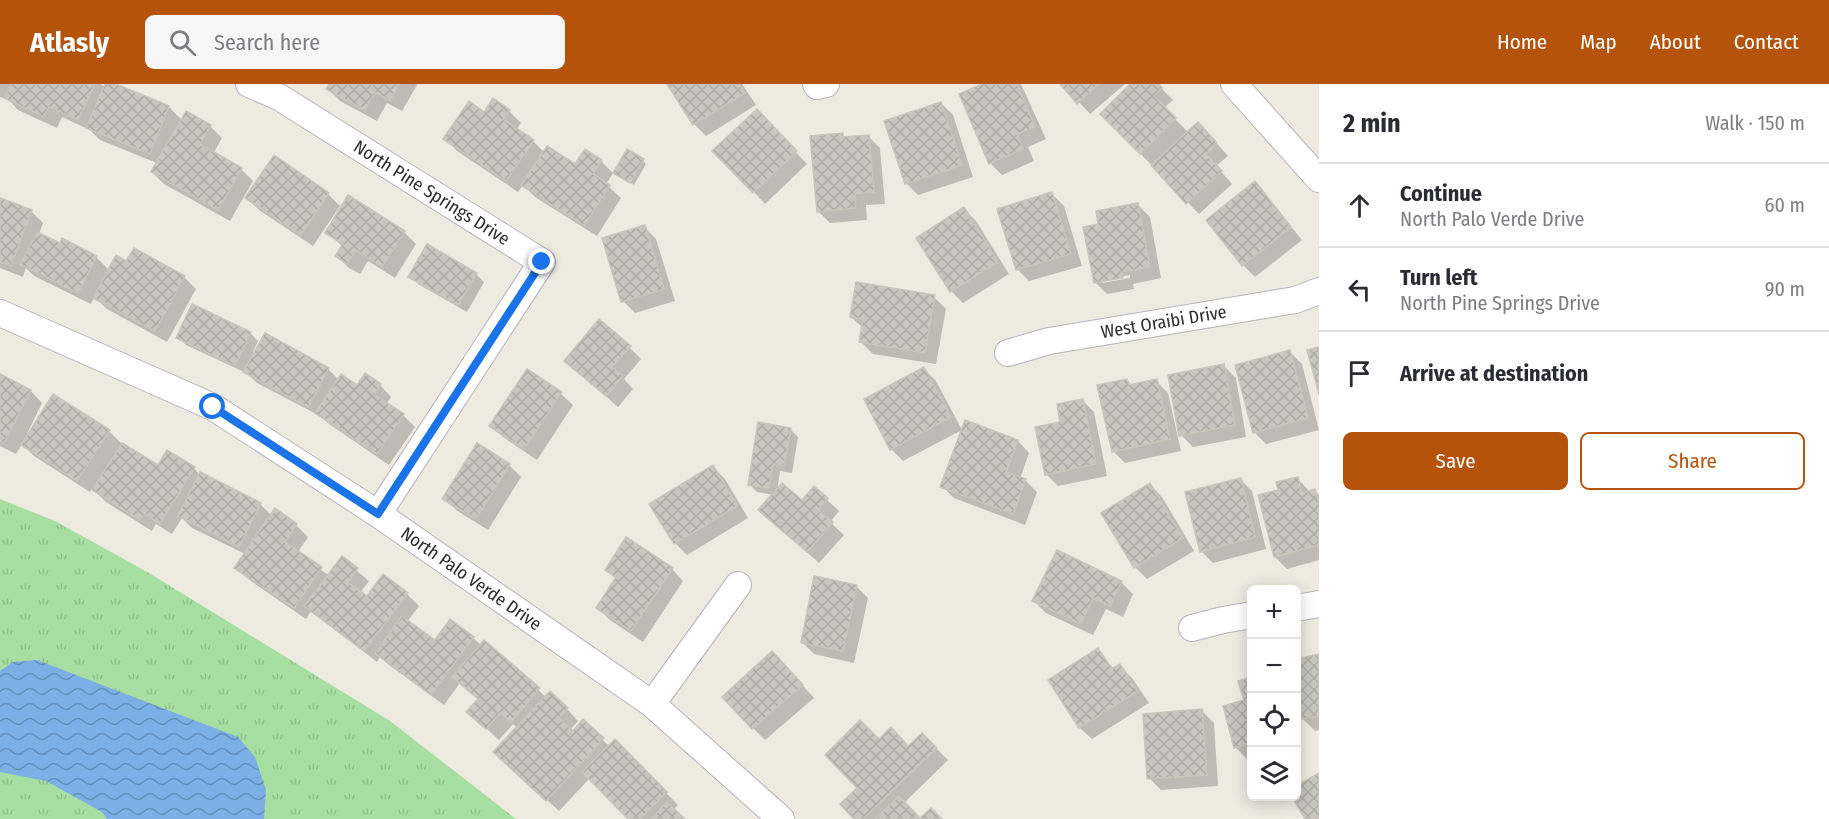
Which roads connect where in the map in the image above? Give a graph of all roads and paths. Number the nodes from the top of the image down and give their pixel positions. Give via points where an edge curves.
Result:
1 (249, 84) edge
2 (1234, 84) edge
3 (282, 90) edge
4 (1319, 179) edge
5 (1319, 291) edge
6 (0, 313) edge
7 (1008, 353) dead end
8 (378, 514) junction
9 (738, 585) dead end
10 (1319, 604) edge
11 (1301, 607) edge
12 (1247, 616) edge
13 (1191, 628) dead end
14 (652, 704) junction
15 (782, 819) edge

1 - 3 street, North Pine Springs Drive
2 - 4 street
3 - 8 street, North Pine Springs Drive via 542,262
5 - 7 street, West Oraibi Drive via 1295,300 1049,341
6 - 8 street, North Palo Verde Drive via 213,407
8 - 14 street, North Palo Verde Drive
9 - 14 street
10 - 11 street
12 - 13 street
14 - 15 street, North Palo Verde Drive

